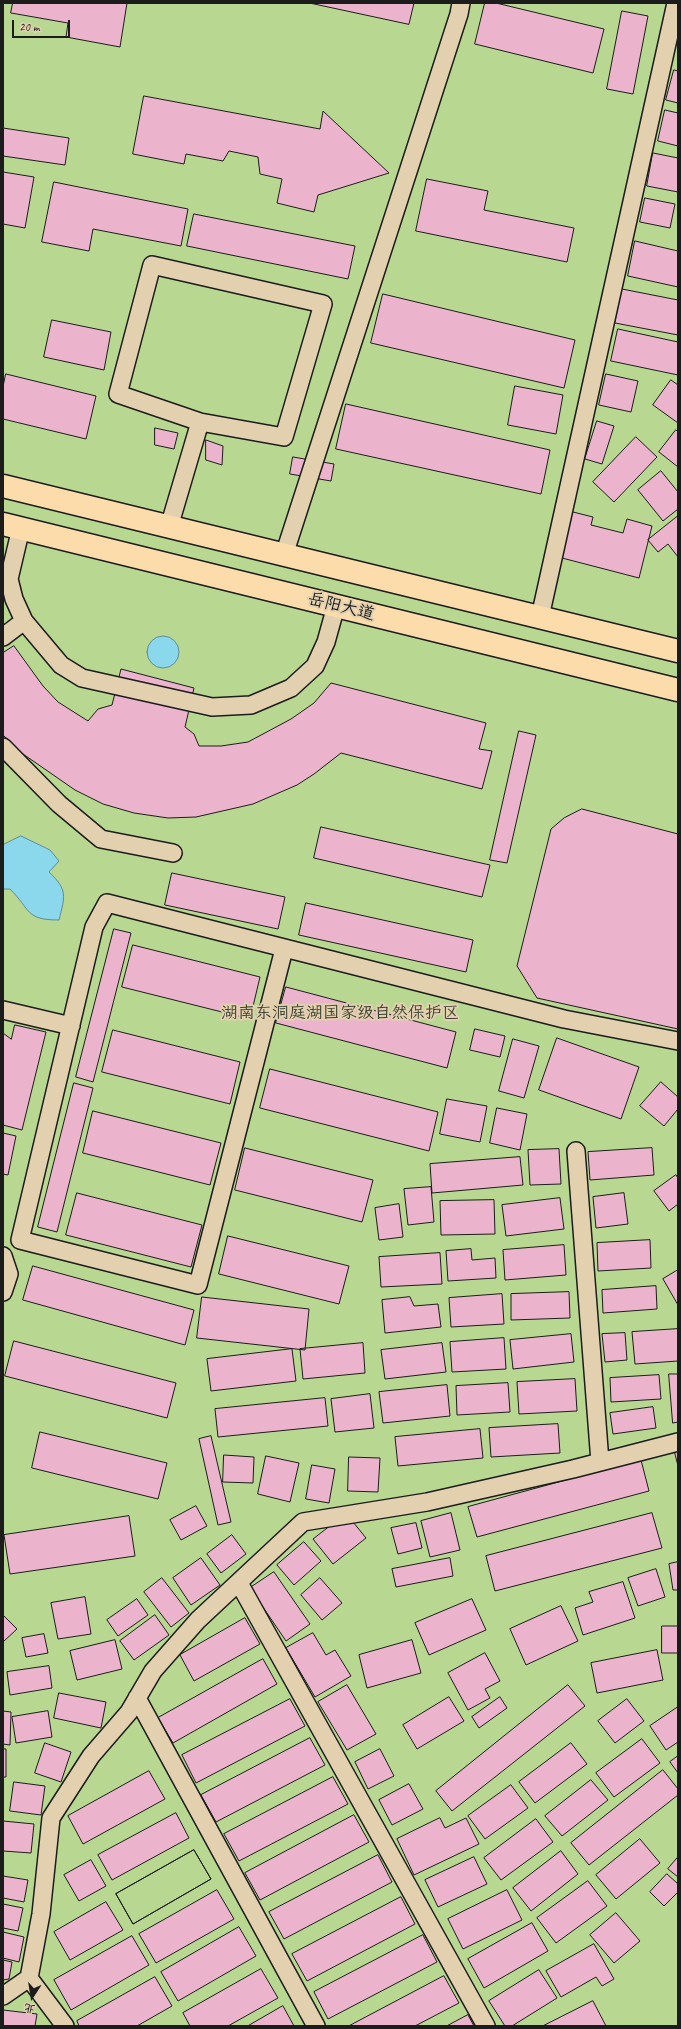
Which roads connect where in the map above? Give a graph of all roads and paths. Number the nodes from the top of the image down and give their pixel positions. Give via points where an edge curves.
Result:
1 (461, 3) edge
2 (676, 3) edge
3 (200, 422) junction
4 (3, 486) edge
5 (12, 526) edge
6 (169, 527) junction
7 (284, 555) junction
8 (336, 606) junction
9 (540, 617) junction
10 (24, 621) junction
11 (3, 637) edge
12 (678, 651) edge
13 (678, 690) edge
14 (3, 747) edge
15 (173, 853) dead end
16 (284, 949) junction
17 (3, 1010) edge
18 (71, 1026) junction
19 (678, 1041) edge
20 (576, 1151) dead end
21 (20, 1240) junction
22 (4, 1256) edge
23 (3, 1292) edge
24 (678, 1442) edge
25 (600, 1462) junction
26 (240, 1583) junction
27 (136, 1698) junction
28 (29, 1978) junction
29 (3, 1996) edge
30 (65, 2026) edge
31 (316, 2026) edge
32 (486, 2026) edge

1 - 7 street
2 - 9 street
3 - 3 street via 118,394 152,265 323,304 284,437
3 - 6 street
4 - 6 main road
5 - 8 main road, 岳阳大道
5 - 10 street via 9,578 14,599
6 - 7 main road
7 - 9 main road
8 - 10 street via 326,642 315,666 291,688 251,705 212,707 82,678 61,665
8 - 13 main road, 岳阳大道
9 - 12 main road
10 - 11 street
14 - 15 street via 59,804 101,839
16 - 18 street via 107,903 94,927
16 - 19 street via 564,1019
16 - 21 street via 198,1285
17 - 18 street
18 - 21 street
20 - 25 street
21 - 22 street
22 - 23 street via 9,1274
24 - 25 street
25 - 26 street via 427,1502 303,1522
26 - 27 street via 188,1631 153,1671
26 - 32 street
27 - 28 street via 129,1712 91,1756 50,1818 41,1914
27 - 31 street
28 - 29 street
28 - 30 street

